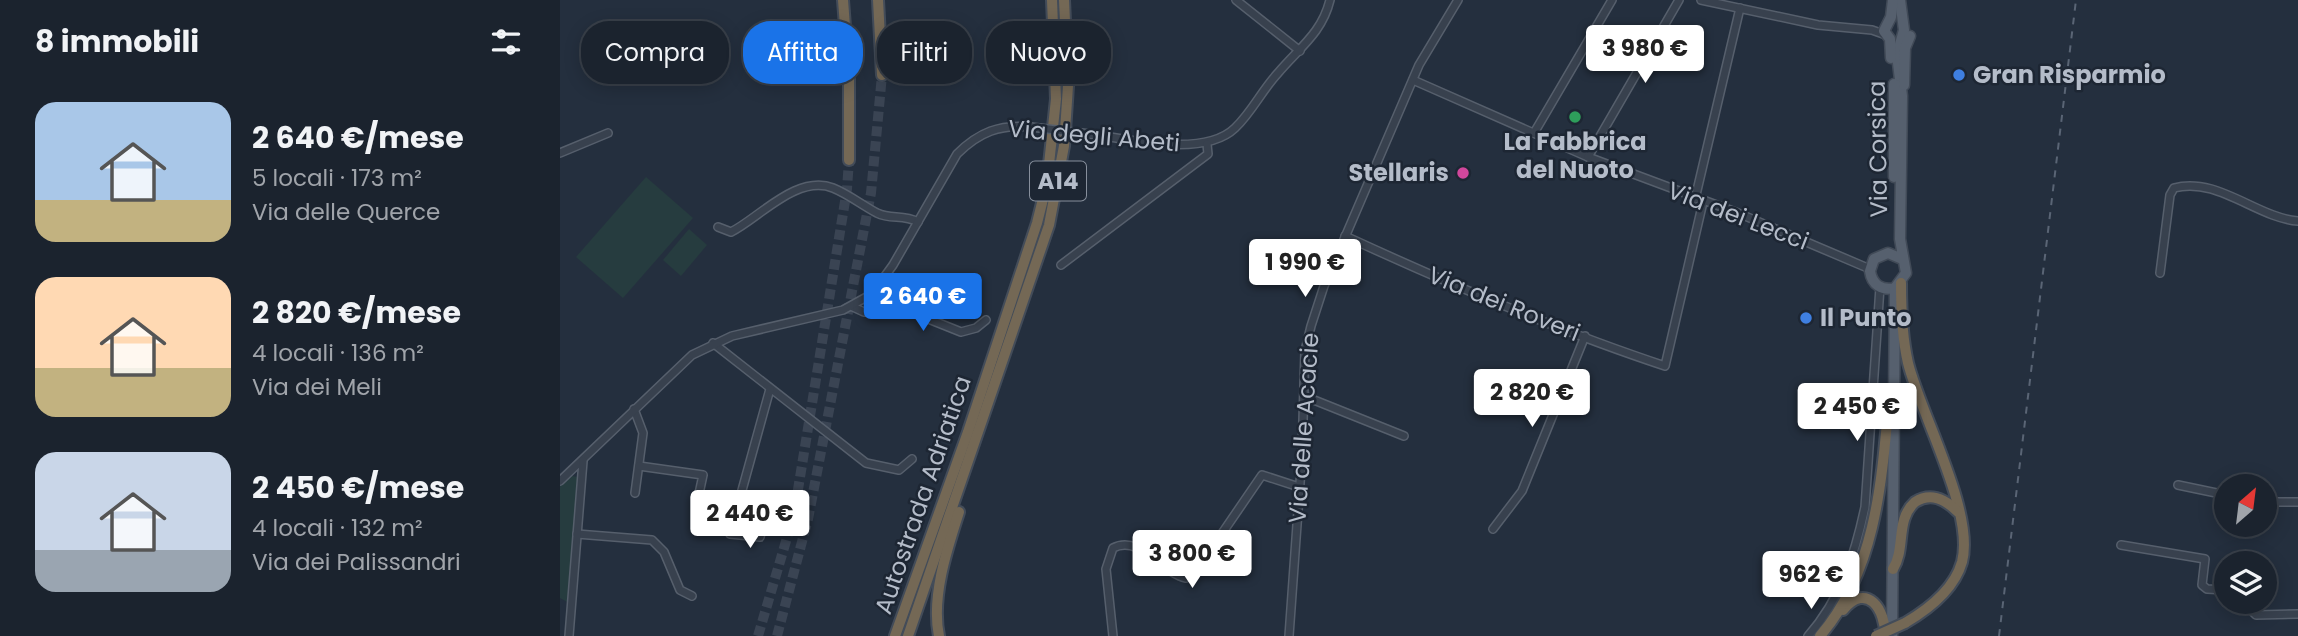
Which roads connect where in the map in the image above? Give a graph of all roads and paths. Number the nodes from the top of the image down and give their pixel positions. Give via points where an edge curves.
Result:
1 (842, 0) edge
2 (878, 0) edge
3 (1052, 0) edge
4 (1064, 0) edge
5 (1236, 0) edge
6 (1330, 0) edge
7 (1458, 0) edge
8 (1612, 0) edge
9 (1679, 0) edge
10 (1701, 0) edge
11 (1892, 0) edge
12 (1900, 0) edge
13 (1739, 5) edge
14 (879, 21) edge
15 (1895, 23) junction
16 (1872, 30) junction
17 (1896, 37) junction
18 (1300, 51) junction
19 (1413, 80) junction
20 (608, 133) dead end
21 (1534, 133) junction
22 (1208, 144) junction
23 (560, 153) edge
24 (1588, 157) junction
25 (849, 160) tunnel mouth
26 (1695, 199) junction
27 (1703, 202) junction
28 (2298, 221) edge
29 (918, 222) junction
30 (718, 227) dead end
31 (1345, 236) junction
32 (1888, 253) junction
33 (1902, 259) junction
34 (1061, 265) dead end
35 (1870, 269) junction
36 (2160, 273) dead end
37 (1898, 285) junction
38 (1880, 287) junction
39 (853, 307) junction
40 (986, 320) dead end
41 (1585, 337) junction
42 (713, 343) junction
43 (1006, 356) junction
44 (770, 389) junction
45 (1894, 392) junction
46 (1304, 396) junction
47 (634, 409) junction
48 (1404, 436) dead end
49 (912, 459) dead end
50 (583, 460) junction
51 (639, 466) junction
52 (560, 481) edge
53 (2178, 485) dead end
54 (1299, 487) junction
55 (2214, 492) edge
56 (635, 493) dead end
57 (771, 498) dead end
58 (2277, 502) edge
59 (2298, 502) edge
60 (736, 512) junction
61 (1959, 514) junction
62 (1493, 530) dead end
63 (577, 534) junction
64 (2120, 545) dead end
65 (924, 552) junction
66 (1893, 569) junction
67 (2214, 589) edge
68 (692, 596) dead end
69 (2255, 614) edge
70 (2298, 614) edge
71 (1833, 619) junction
72 (569, 636) edge
73 (889, 636) edge
74 (895, 636) edge
75 (908, 636) edge
76 (939, 636) edge
77 (1113, 636) edge
78 (1289, 636) edge
79 (1808, 636) edge
80 (1820, 636) edge
81 (1875, 636) edge
82 (1885, 636) edge
83 (1892, 636) edge

1 - 25 highway
2 - 14 highway
3 - 65 highway, Autostrada Adriatica / A14 via 1056,99 1047,183 1009,311
4 - 43 highway, Autostrada Adriatica / A14 via 1068,86 1058,185 1043,247
5 - 18 street
6 - 18 street, Via degli Abeti via 1319,30
7 - 19 street, Via delle Acacie
8 - 21 street
9 - 24 street
10 - 13 street
11 - 15 main road, Via Corsica
12 - 15 main road, Via Corsica
13 - 16 street via 1832,27
13 - 26 street
15 - 16 street
15 - 17 main road, Via Corsica via 1904,32
15 - 17 main road, Via Corsica via 1885,27
16 - 17 street
17 - 32 main road, Via Corsica via 1894,225
17 - 33 main road, Via Corsica via 1902,96
18 - 22 street, Via degli Abeti via 1234,129
19 - 21 street, Via dei Lecci
19 - 31 street, Via delle Acacie
20 - 23 street
21 - 24 street, Via dei Lecci
22 - 29 street, Via degli Abeti, bridge via 1031,127 988,131 957,154
22 - 34 street via 1208,153
24 - 26 street, Via dei Lecci
26 - 27 street, Via dei Lecci
27 - 35 street, Via dei Lecci
27 - 41 street, Via dei Roveri via 1665,366
28 - 36 street via 2208,190 2184,185 2174,188
29 - 30 street via 906,215 888,218 831,187 811,187 781,197 731,232
29 - 39 street, Via degli Abeti via 880,285
31 - 41 street, Via dei Roveri
31 - 46 street, Via delle Acacie via 1311,326
32 - 33 main road, Via Corsica
32 - 35 main road, Via Corsica via 1874,259
33 - 37 main road, Via Corsica via 1906,273
35 - 38 main road via 1872,280
37 - 38 main road
37 - 45 main road, Via Corsica
37 - 61 highway via 1908,362
38 - 79 street via 1865,507 1835,601
39 - 40 street via 864,312 916,314 961,332
39 - 42 street, Via degli Abeti
41 - 62 street via 1522,491
42 - 44 street
42 - 47 street, Via degli Abeti via 692,355
43 - 75 highway, Autostrada Adriatica / A14
43 - 76 highway via 946,552
44 - 49 street via 866,463 899,470
44 - 60 street
45 - 66 main road, Via Corsica
45 - 71 highway via 1889,399 1871,530 1862,562
46 - 48 street
46 - 54 street, Via delle Acacie
47 - 50 street, Via degli Abeti
47 - 51 street via 643,433
50 - 52 street, Via degli Abeti
50 - 63 street
51 - 56 street
51 - 60 street via 703,475 697,503
53 - 55 street
54 - 77 street via 1262,475 1199,567 1186,578 1176,576 1137,547 1113,548 1106,569
54 - 78 street, Via delle Acacie
57 - 60 street via 760,537 730,534
58 - 59 street
61 - 66 highway via 1940,499 1926,497 1915,502 1903,519 1899,559
61 - 81 highway, bridge via 1964,539 1959,570 1937,600 1905,623
63 - 68 street via 652,540 664,552 680,590
63 - 72 street
64 - 67 street via 2205,559 2202,585
65 - 73 highway
65 - 74 highway, Autostrada Adriatica / A14
66 - 83 main road, Via Corsica
69 - 70 street
71 - 80 highway
71 - 82 highway via 1856,600 1871,601 1884,613

